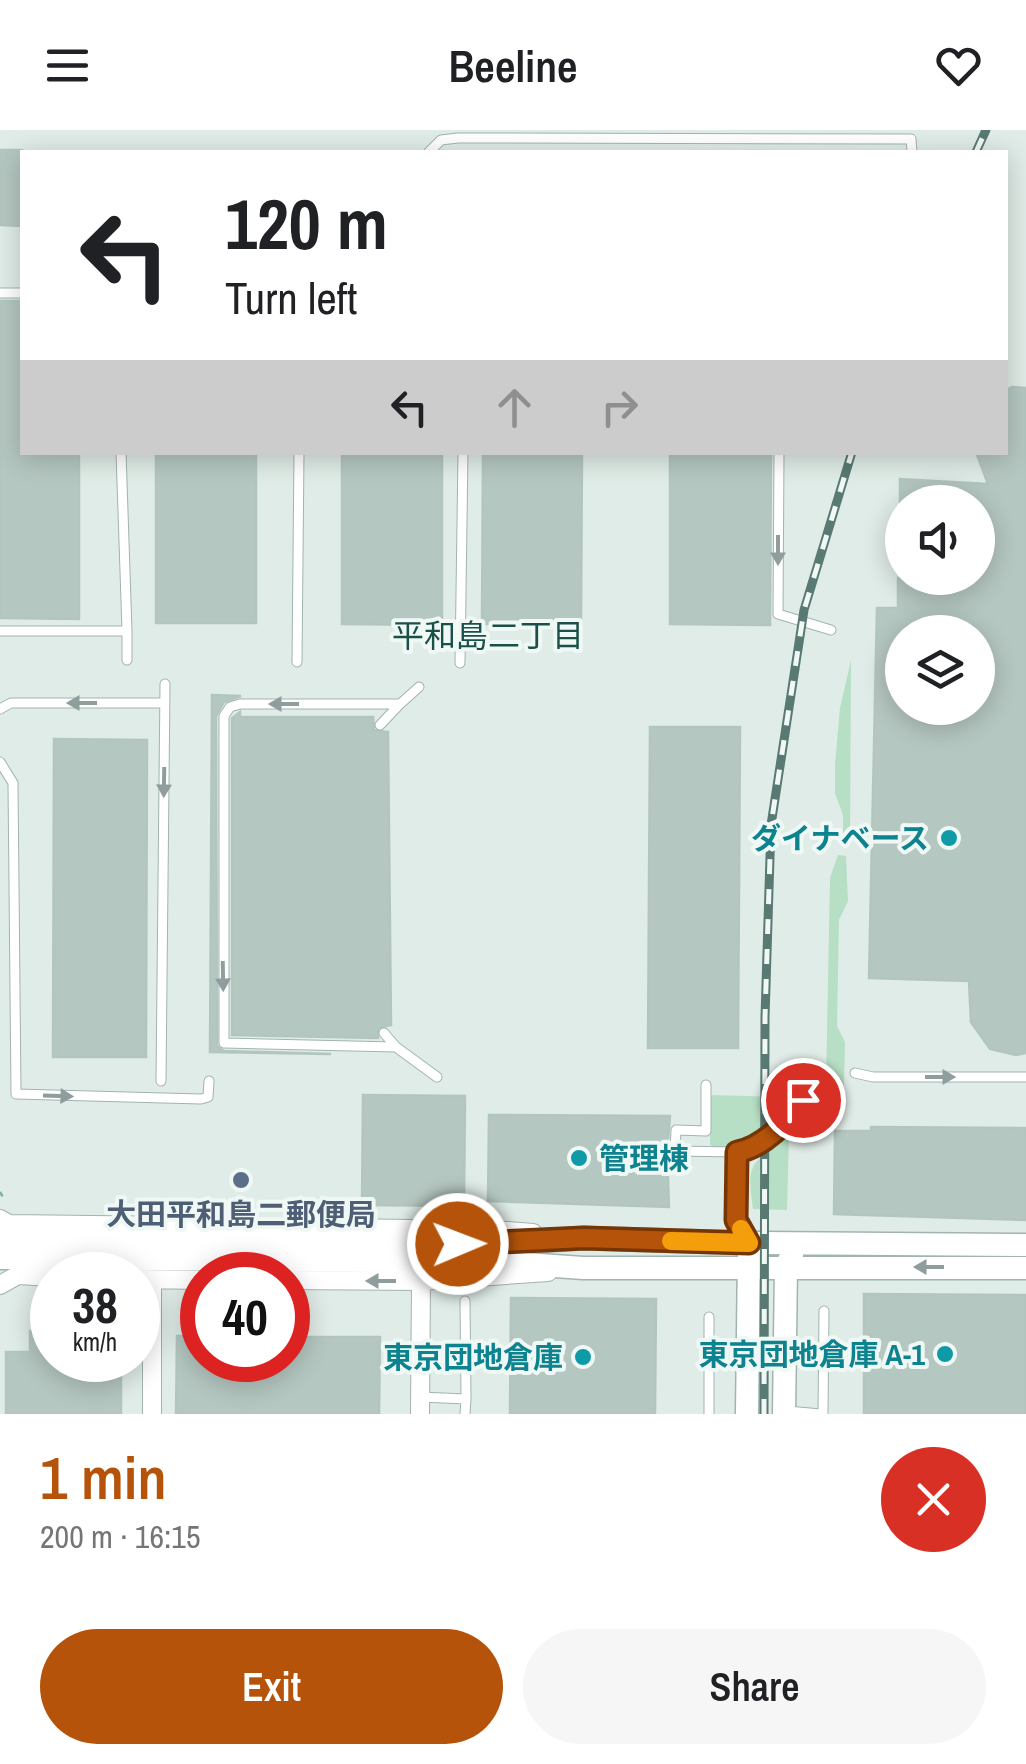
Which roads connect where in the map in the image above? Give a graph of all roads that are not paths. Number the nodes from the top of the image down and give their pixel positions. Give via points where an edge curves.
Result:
1 (432, 150) edge
2 (912, 150) edge
3 (121, 455) edge
4 (299, 455) edge
5 (463, 455) edge
6 (778, 455) edge
7 (832, 630) dead end
8 (128, 631) junction
9 (0, 632) edge
10 (127, 660) dead end
11 (297, 662) dead end
12 (460, 662) dead end
13 (165, 684) dead end
14 (418, 687) dead end
15 (165, 703) junction
16 (400, 704) junction
17 (0, 710) edge
18 (380, 724) dead end
19 (0, 762) edge
20 (384, 1033) dead end
21 (396, 1047) junction
22 (855, 1073) dead end
23 (437, 1077) dead end
24 (1026, 1077) edge
25 (161, 1081) dead end
26 (210, 1081) dead end
27 (706, 1085) dead end
28 (803, 1100) dead end
29 (737, 1152) junction
30 (4, 1207) edge
31 (584, 1238) junction
32 (0, 1240) edge
33 (798, 1243) junction
34 (1026, 1245) edge
35 (180, 1254) edge
36 (749, 1255) junction
37 (0, 1258) edge
38 (310, 1259) edge
39 (180, 1260) edge
40 (310, 1261) edge
41 (310, 1265) edge
42 (786, 1266) junction
43 (583, 1268) junction
44 (1026, 1268) edge
45 (30, 1275) edge
46 (421, 1281) junction
47 (0, 1284) edge
48 (465, 1301) dead end
49 (824, 1311) dead end
50 (709, 1317) dead end
51 (150, 1382) edge
52 (466, 1399) junction
53 (420, 1406) edge
54 (784, 1413) edge
55 (152, 1414) edge
56 (465, 1414) edge
57 (709, 1414) edge
58 (747, 1414) edge
59 (822, 1414) edge

1 - 2 lane via 441,140 458,138 911,139
3 - 8 lane
4 - 11 lane
5 - 12 lane
6 -> 7 lane via 778,614
8 - 9 lane
8 - 10 lane
13 - 15 lane
14 - 16 lane
15 -> 17 lane via 11,703
15 -> 25 lane
16 - 18 lane
16 -> 21 lane via 240,704 224,716 224,1043
19 -> 26 lane via 13,783 16,1094 200,1100 210,1093
20 - 21 lane
21 - 23 lane
22 -> 24 lane
27 - 29 lane via 706,1130 676,1130 675,1152
28 - 29 lane via 789,1120 750,1150
29 - 36 lane via 736,1220
30 - 31 street via 9,1224 494,1230
31 - 36 street
31 - 38 street
32 - 35 street
33 - 34 street
33 - 36 street
33 - 42 street
36 - 42 street
36 - 43 street
36 - 58 street
37 - 39 street
40 - 43 street
46 -> 41 street
44 -> 42 street
42 - 54 street
43 - 46 street
45 - 47 street
46 - 53 street
48 - 52 lane
49 - 59 lane
50 - 57 lane
51 - 55 street
52 - 53 lane
52 - 56 lane
54 - 59 lane

